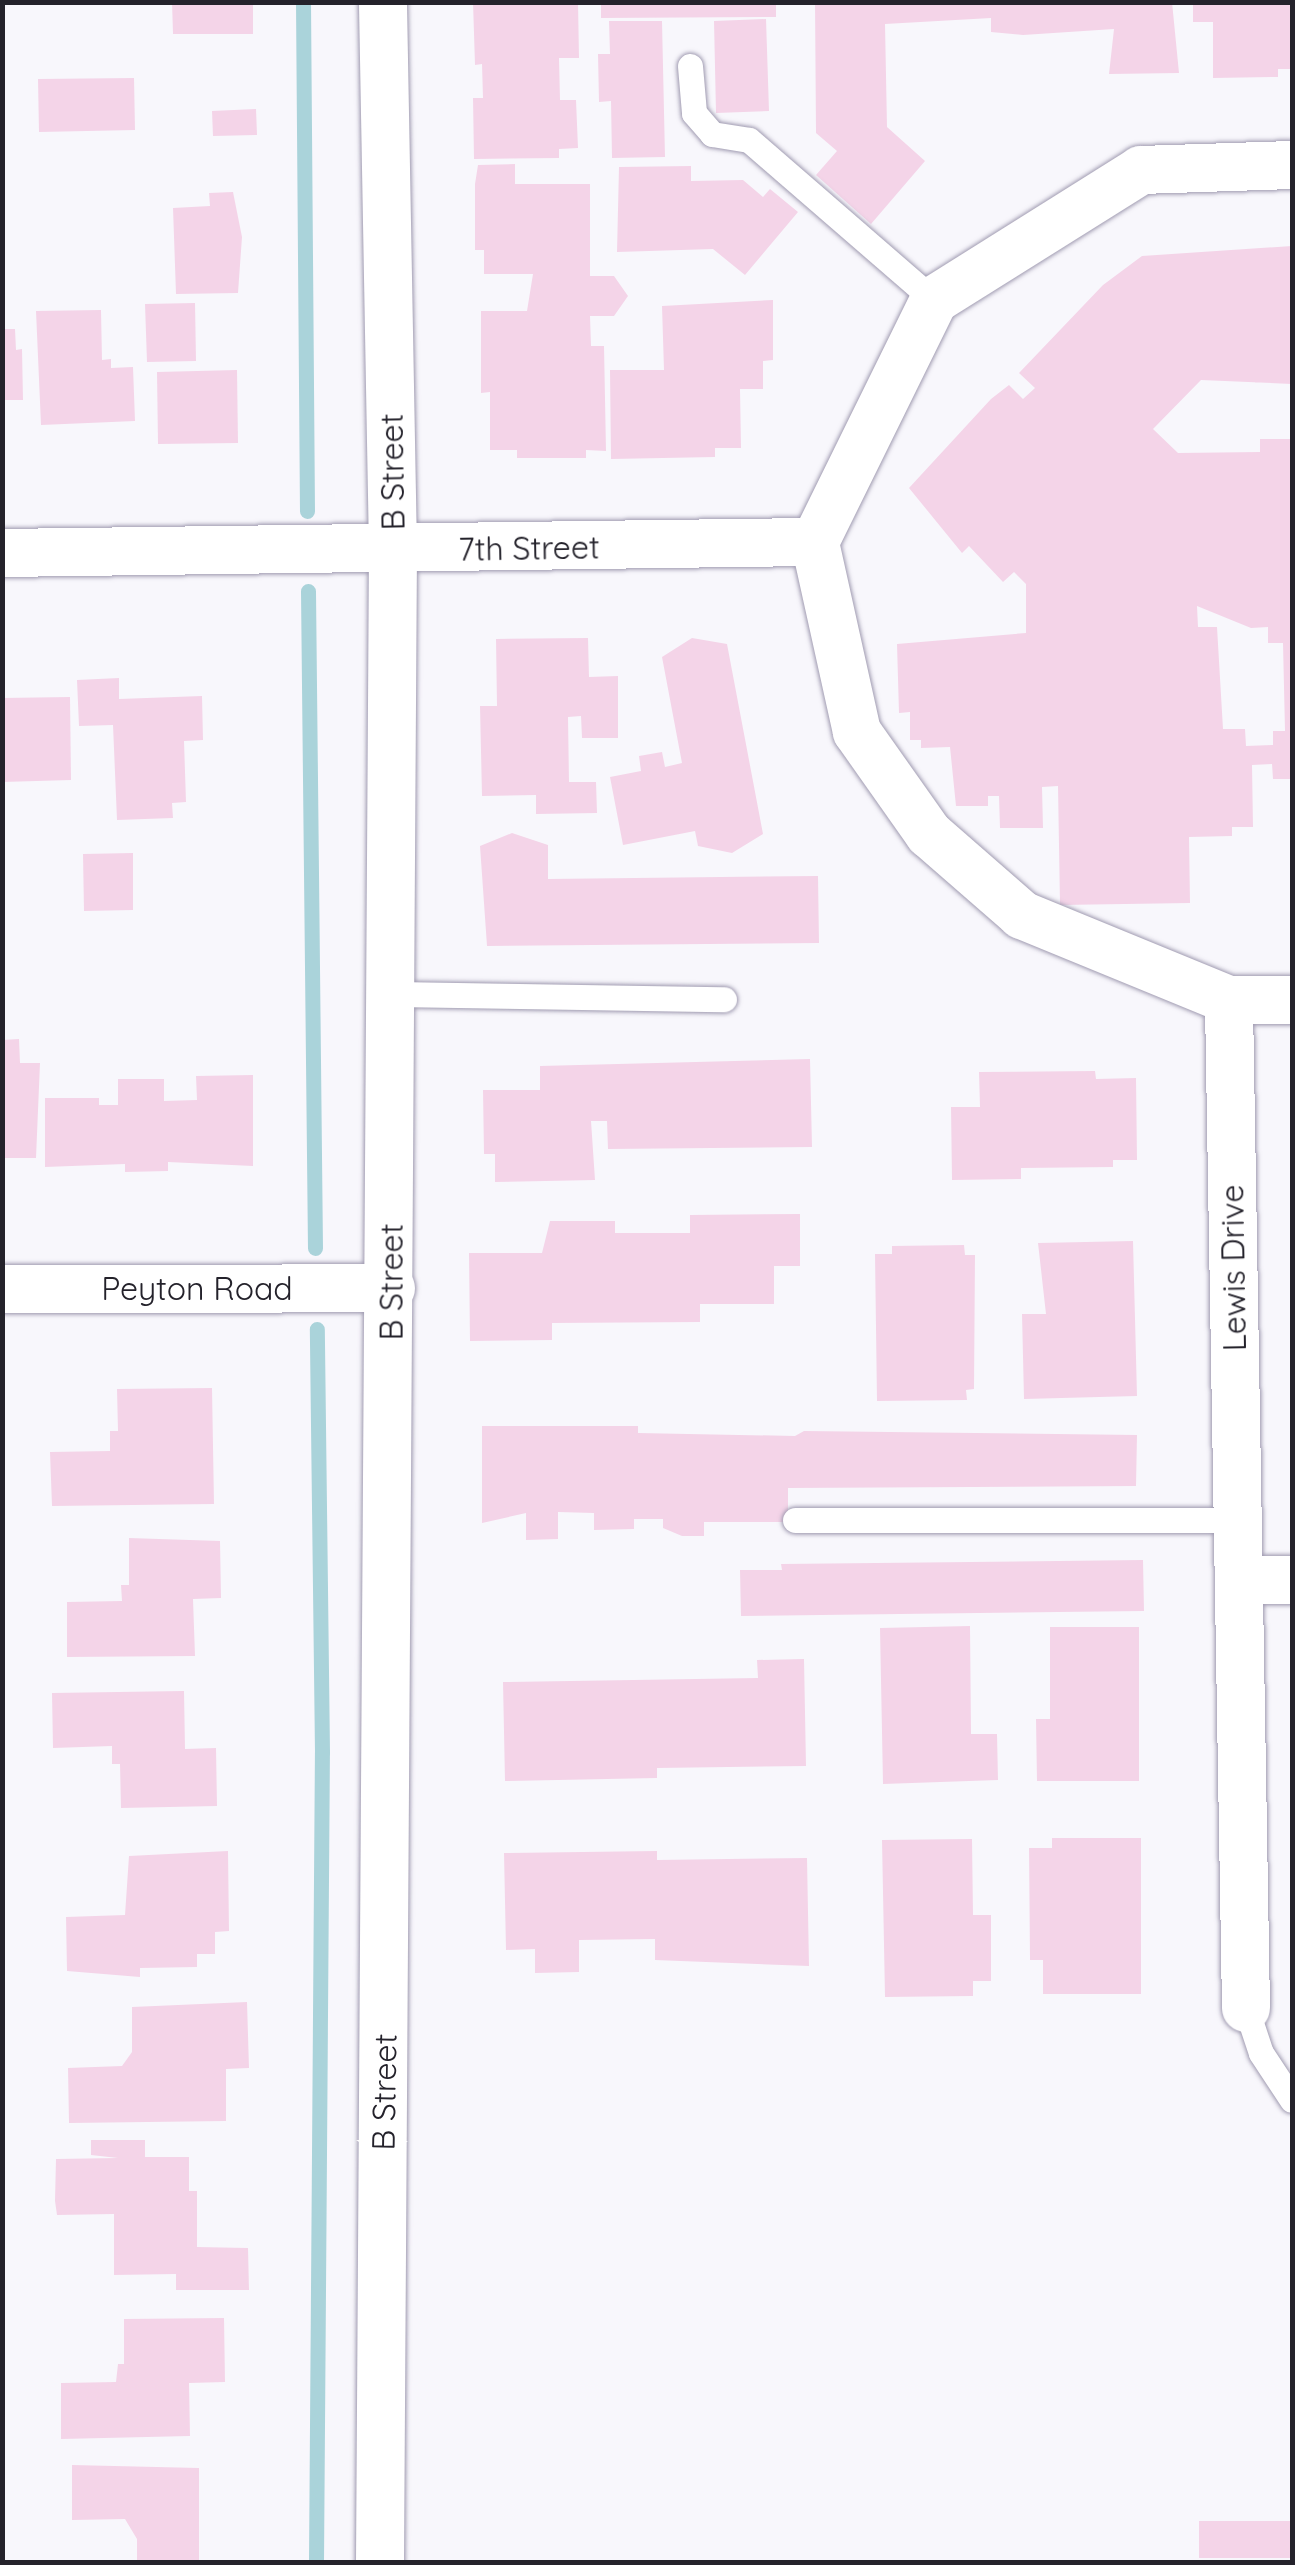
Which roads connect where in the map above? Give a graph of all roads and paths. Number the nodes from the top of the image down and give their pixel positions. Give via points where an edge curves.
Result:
1 (383, 2) edge
2 (690, 66) dead end
3 (1292, 165) edge
4 (934, 300) junction
5 (815, 542) junction
6 (393, 550) junction
7 (2, 553) edge
8 (392, 994) junction
9 (724, 999) dead end
10 (1229, 1000) junction
11 (1292, 1000) edge
12 (2, 1288) edge
13 (391, 1288) junction
14 (795, 1520) dead end
15 (1238, 1520) junction
16 (1239, 1580) junction
17 (1292, 1580) edge
18 (1246, 2008) joint
19 (1292, 2100) edge
20 (380, 2562) edge

1 - 6 street, B Street
2 - 4 lane via 694,113 712,134 749,140
3 - 4 street via 1141,170
4 - 5 street
5 - 6 street, 7th Street
5 - 10 street via 858,732 930,834 1022,915
6 - 7 street, 7th Street
6 - 8 street, B Street
8 - 9 lane
8 - 13 street, B Street
10 - 11 street
10 - 15 street, Lewis Drive
12 - 13 street, Peyton Road
13 - 20 street, B Street
14 - 15 lane
15 - 16 street, Lewis Drive
16 - 17 street
16 - 18 street, Lewis Drive
18 - 19 lane via 1262,2053

